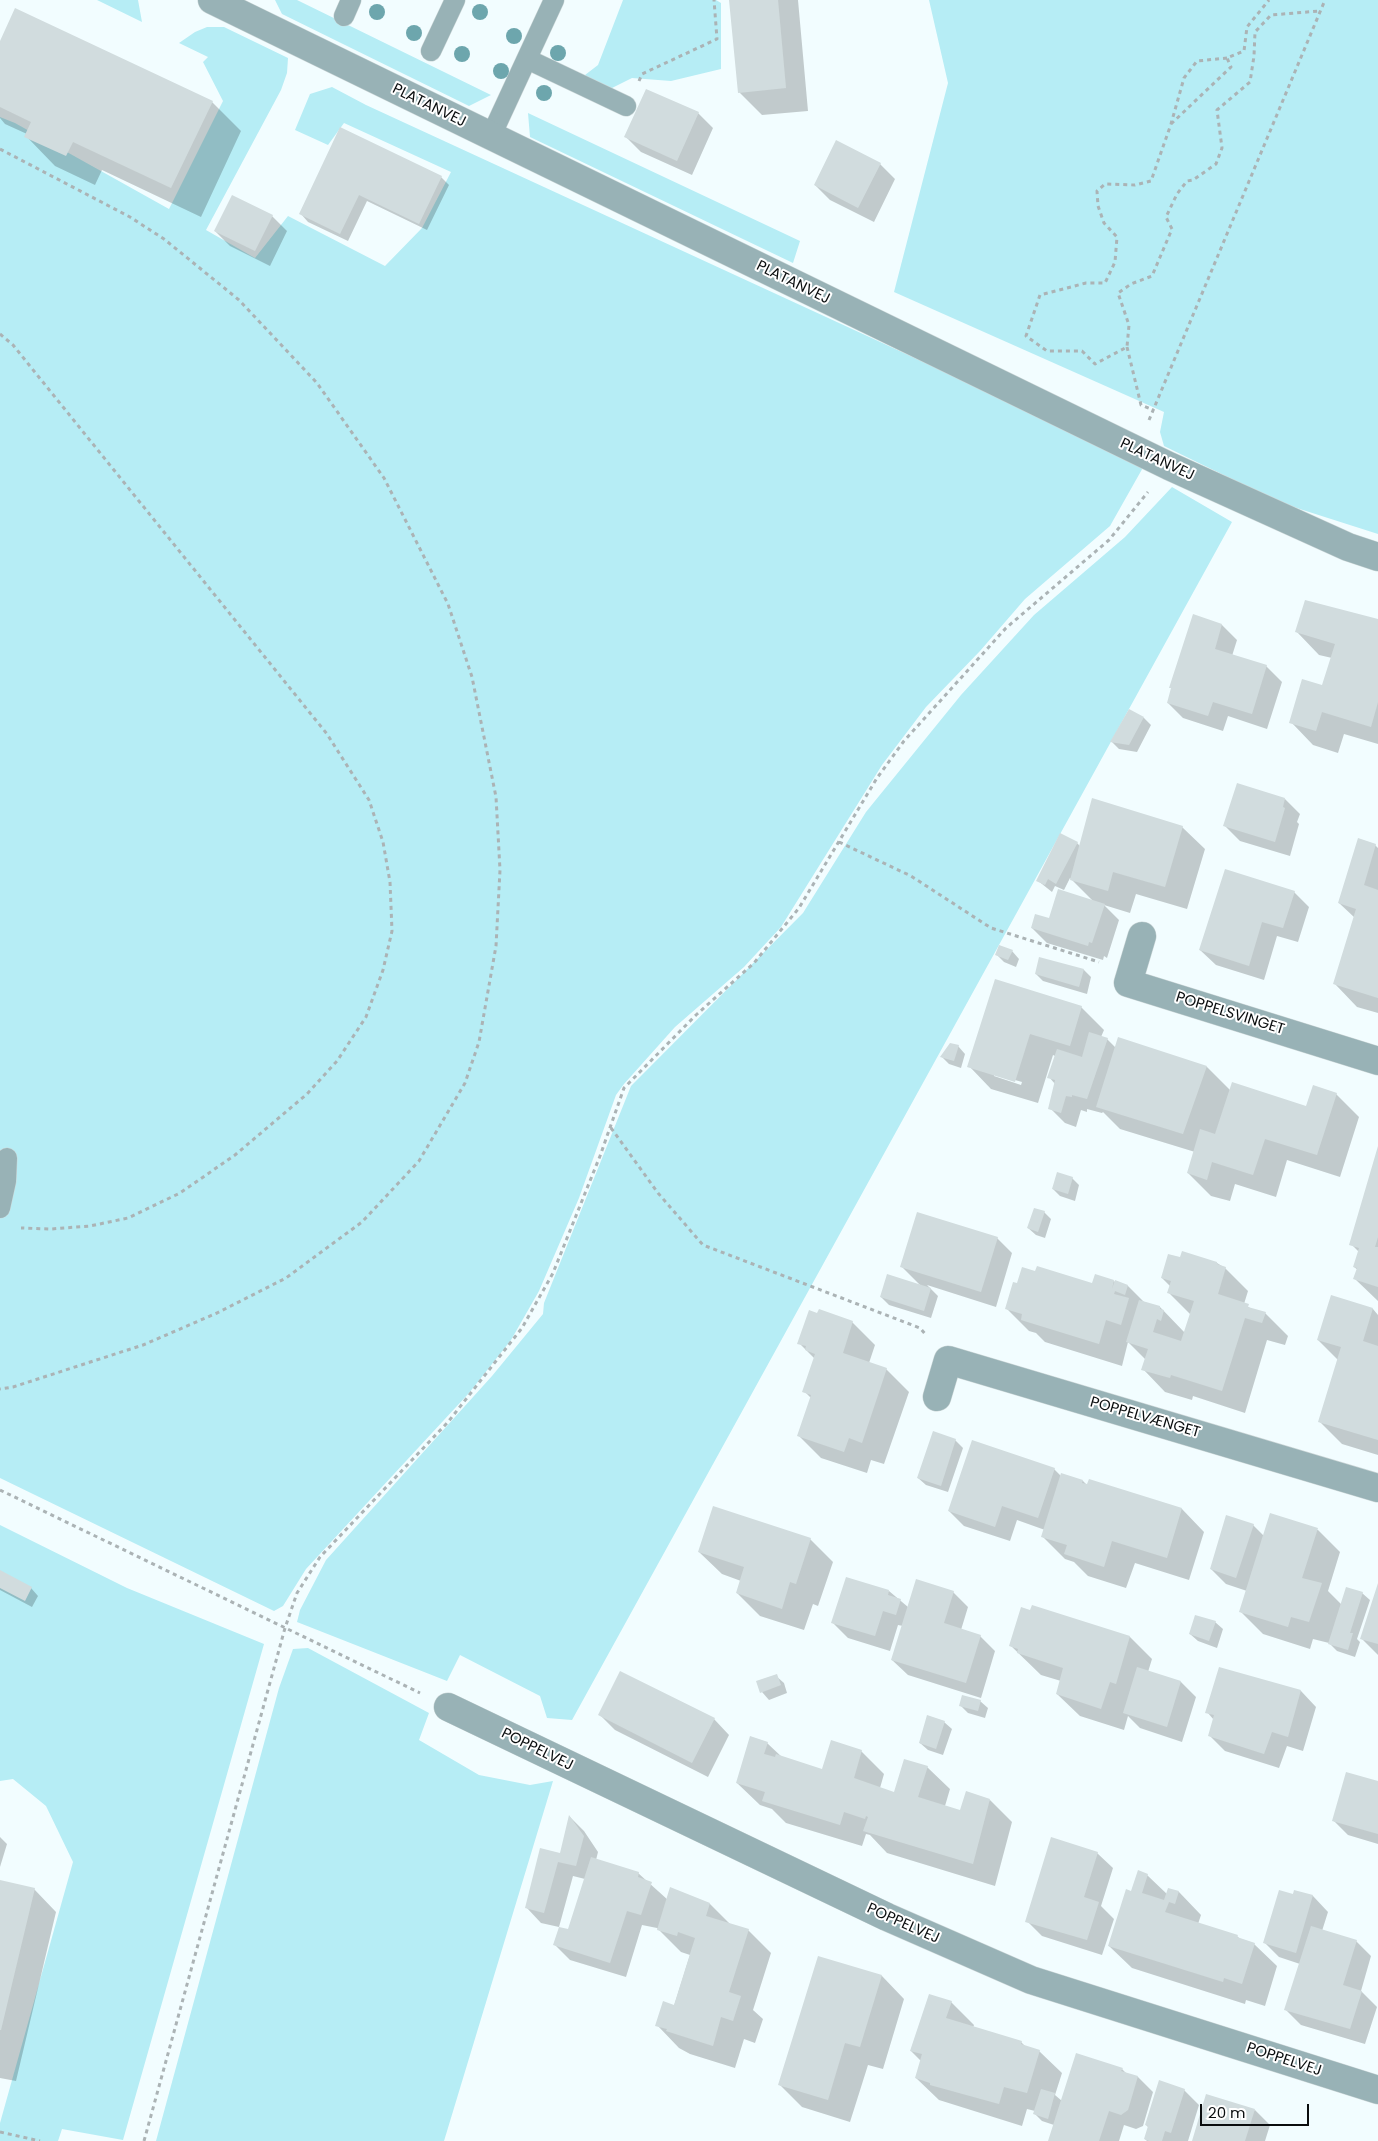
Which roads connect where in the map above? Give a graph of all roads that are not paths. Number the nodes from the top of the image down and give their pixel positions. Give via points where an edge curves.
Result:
1 (212, 0) edge
2 (456, 0) edge
3 (554, 0) edge
4 (247, 8) edge
5 (431, 51) dead end
6 (527, 59) junction
7 (626, 106) road end
8 (491, 136) junction
9 (1378, 557) edge
10 (1142, 936) dead end
11 (1378, 1061) edge
12 (7, 1158) dead end
13 (0, 1208) edge
14 (937, 1397) dead end
15 (1378, 1488) edge
16 (448, 1707) road end
17 (1378, 2090) edge

1 - 4 street, PLATANVEJ
2 - 5 lane
3 - 6 lane
4 - 8 street, PLATANVEJ
6 - 7 lane
6 - 8 lane
8 - 9 street, PLATANVEJ via 1169,466 1348,547
10 - 11 street, POPPELSVINGET via 1128,982
12 - 13 lane
14 - 15 street, POPPELVÆNGET via 948,1360
16 - 17 street, POPPELVEJ via 887,1917 1031,1980

